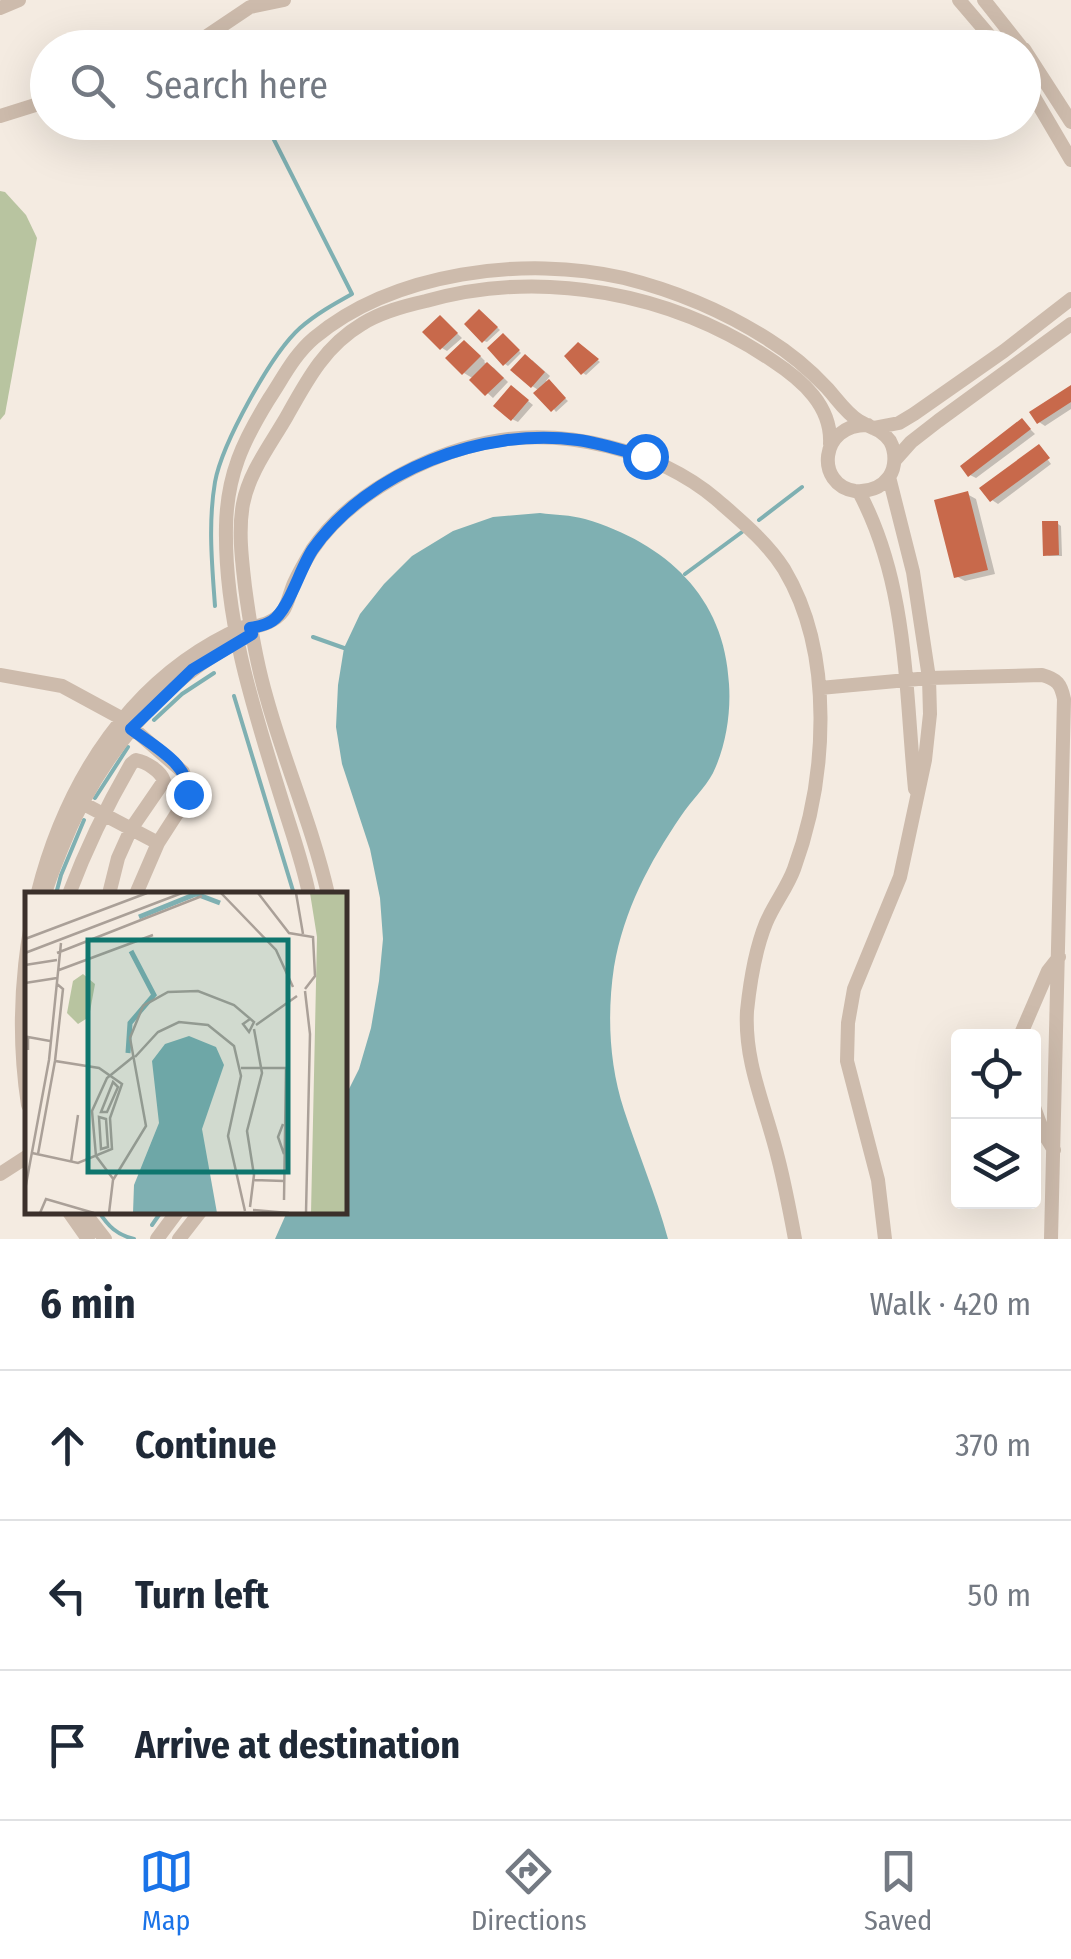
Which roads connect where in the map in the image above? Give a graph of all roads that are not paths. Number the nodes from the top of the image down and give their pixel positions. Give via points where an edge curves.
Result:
1 (19, 0) edge
2 (284, 0) edge
3 (959, 0) edge
4 (984, 0) edge
5 (0, 8) edge
6 (216, 30) edge
7 (985, 30) edge
8 (1008, 30) edge
9 (1041, 76) edge
10 (30, 107) edge
11 (1041, 109) edge
12 (0, 116) edge
13 (1071, 122) edge
14 (1071, 160) edge
15 (1071, 299) edge
16 (1071, 324) edge
17 (870, 426) junction
18 (830, 446) junction
19 (894, 460) junction
20 (889, 477) junction
21 (859, 492) junction
22 (245, 632) junction
23 (0, 675) edge
24 (930, 678) junction
25 (908, 680) junction
26 (820, 688) junction
27 (126, 723) junction
28 (916, 800) junction
29 (82, 803) junction
30 (103, 814) junction
31 (131, 829) junction
32 (158, 843) junction
33 (28, 892) edge
34 (47, 892) edge
35 (70, 892) edge
36 (110, 892) edge
37 (137, 892) edge
38 (308, 892) edge
39 (327, 892) edge
40 (25, 902) edge
41 (1058, 957) junction
42 (1023, 1029) edge
43 (25, 1090) edge
44 (1038, 1119) edge
45 (1054, 1150) junction
46 (25, 1158) edge
47 (0, 1174) edge
48 (71, 1214) edge
49 (85, 1214) edge
50 (176, 1214) edge
51 (198, 1214) edge
52 (88, 1239) edge
53 (104, 1239) edge
54 (158, 1239) edge
55 (179, 1239) edge
56 (795, 1239) edge
57 (885, 1239) edge
58 (1052, 1239) edge

1 - 5 street
2 - 6 street via 250,7
3 - 7 street
4 - 8 street
9 - 13 street
10 - 12 street
11 - 14 street
15 - 17 street via 914,414
16 - 19 street
17 - 18 street via 845,429
17 - 19 street via 888,438
17 - 22 street via 781,348 725,314 659,288 524,269 411,287 354,310 312,340 246,436 226,525 229,578
18 - 21 street via 832,476
18 - 22 street via 822,407 794,374 684,314 609,294 538,286 456,292 384,314 333,346 312,370 248,488
19 - 20 street
20 - 21 street
20 - 24 street
21 - 25 street via 892,579
22 - 26 street via 283,611 313,549 403,471 489,442 578,440 645,456 680,474 749,528 782,566 804,608
22 - 27 street via 184,659 151,686
22 - 38 street via 252,702
22 - 39 street
23 - 27 street via 62,686
24 - 25 street
24 - 28 street via 926,760
24 - 41 street via 1042,674 1062,686
25 - 26 street
25 - 28 street
26 - 56 street via 816,782 805,835 766,923 747,1014 754,1080
27 - 29 street
27 - 32 street via 188,780 185,801
27 - 33 street via 76,774 52,819
28 - 57 street via 900,877 854,990 848,1023 847,1061 878,1180
29 - 30 street
29 - 34 street
30 - 31 street
30 - 31 street via 131,764 143,762 164,781
30 - 35 street
31 - 32 street
31 - 36 street
32 - 37 street
40 - 43 street via 14,1037
41 - 42 street
41 - 45 street
44 - 45 street
45 - 58 street
46 - 47 street
48 - 52 street
49 - 53 street
50 - 54 street
51 - 55 street

